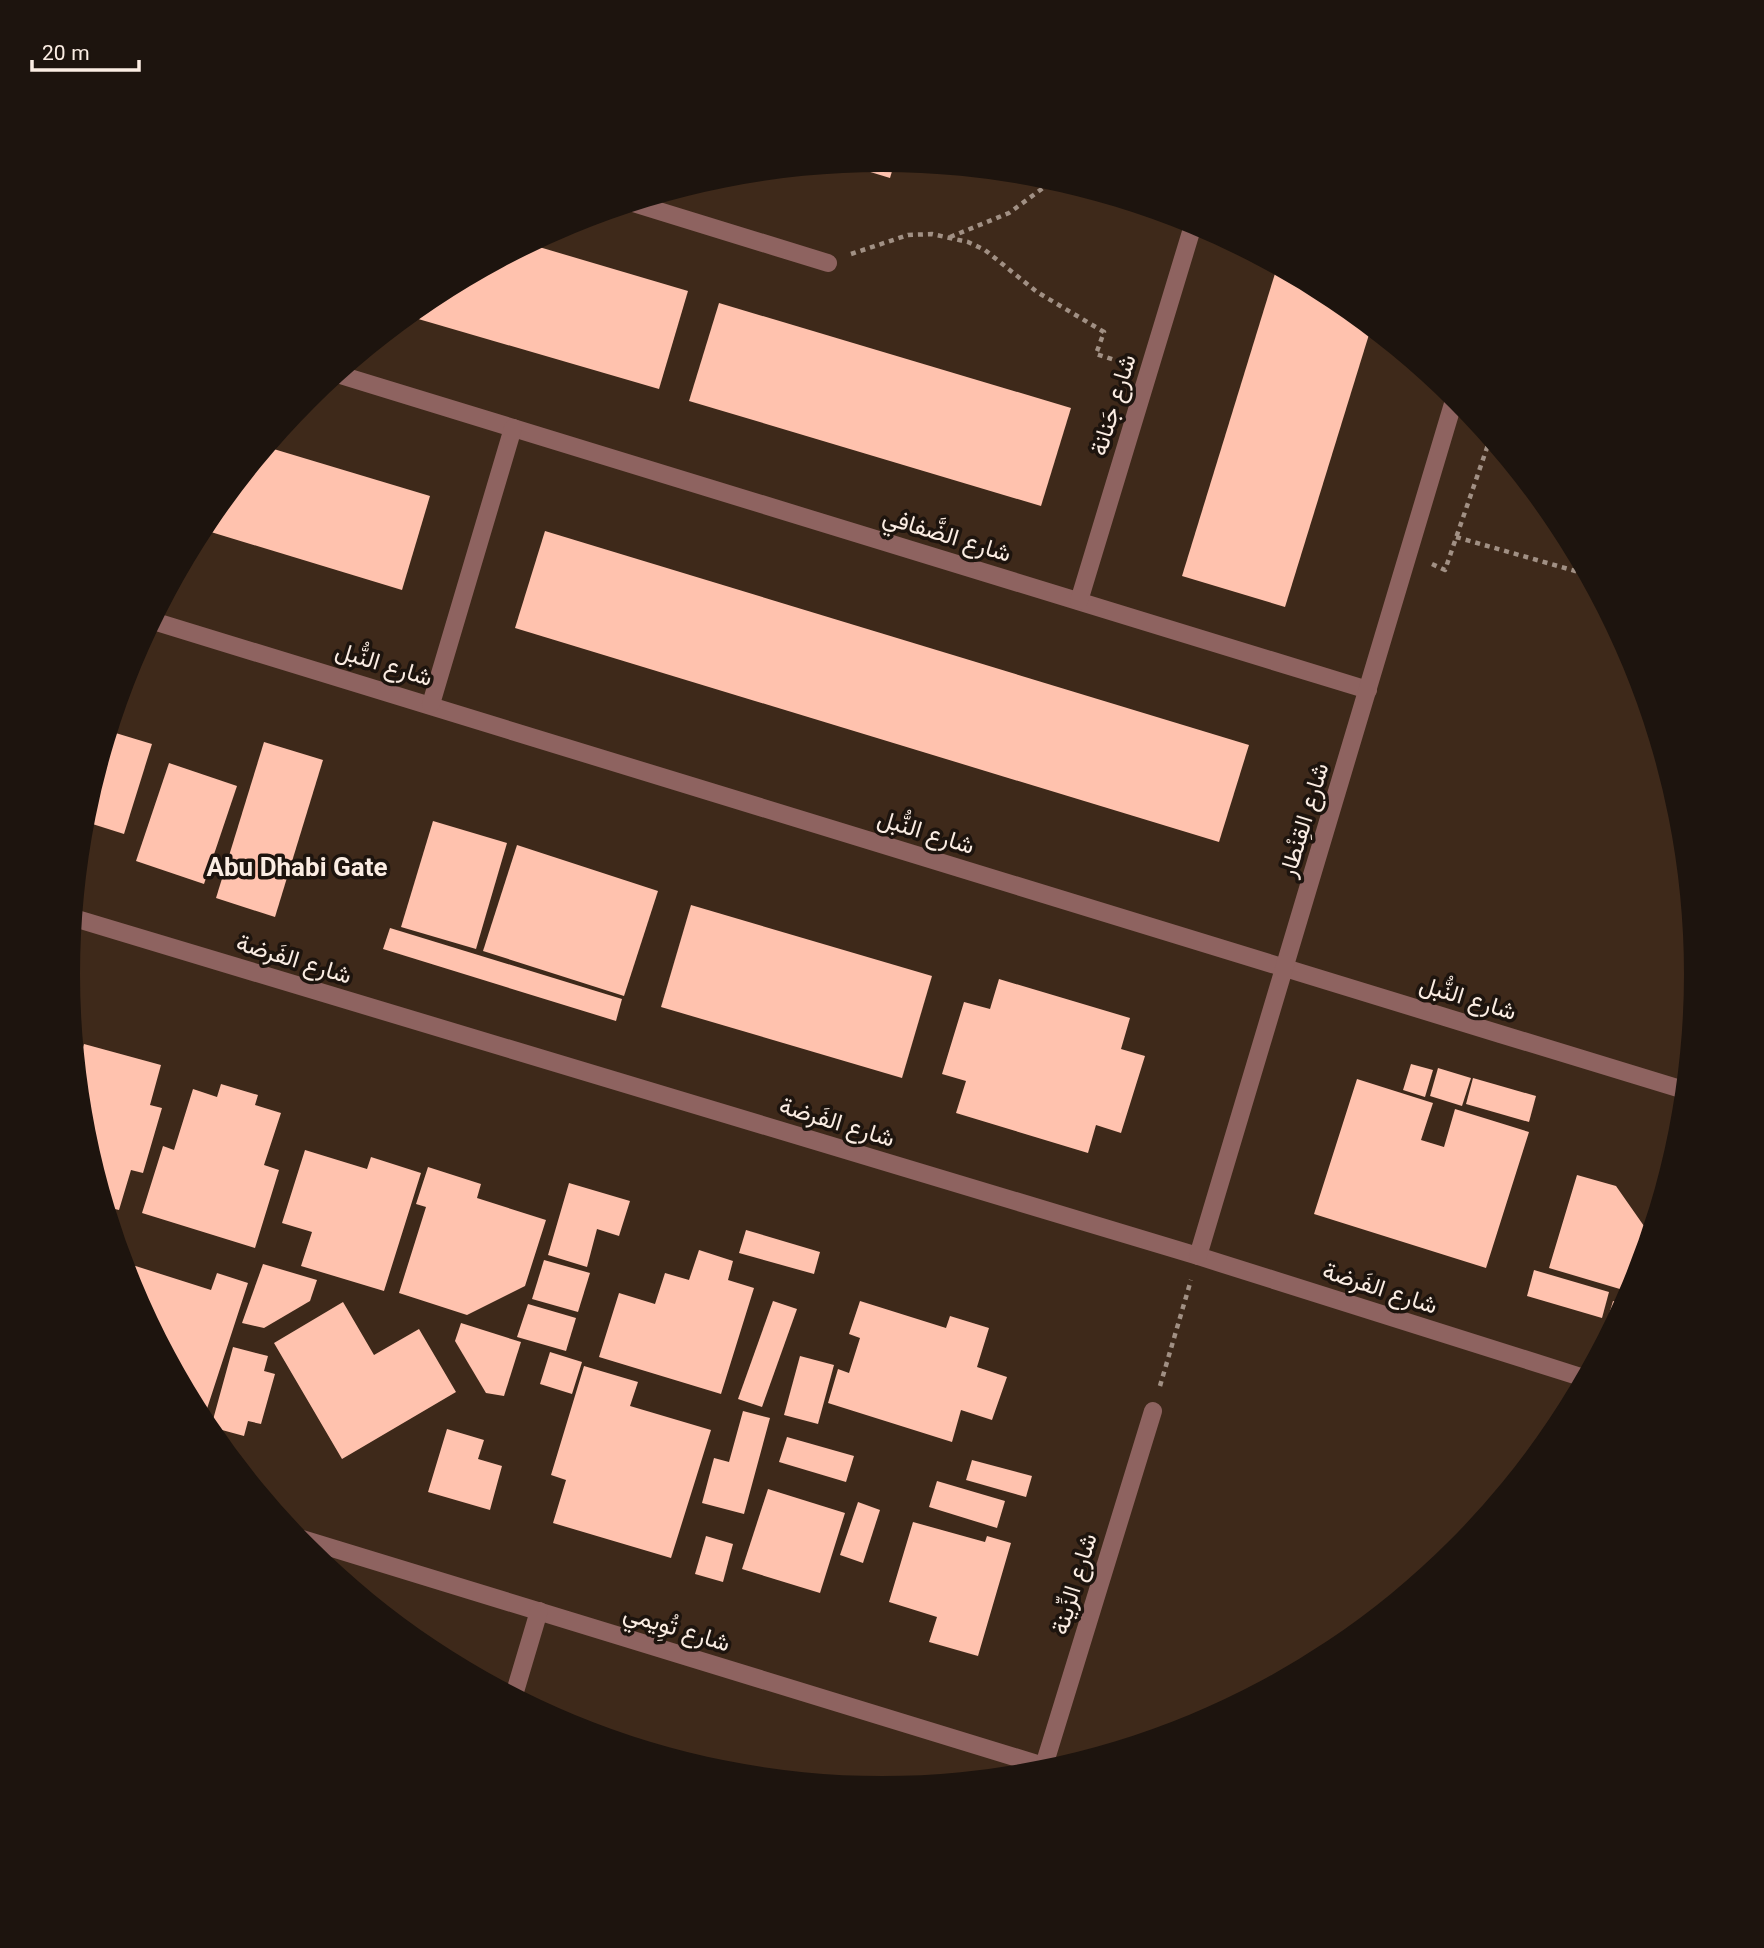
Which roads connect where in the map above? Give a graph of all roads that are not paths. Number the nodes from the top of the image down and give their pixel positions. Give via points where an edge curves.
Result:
1 (649, 208) edge
2 (1190, 235) edge
3 (828, 263) road end
4 (347, 377) edge
5 (1451, 410) edge
6 (513, 428) junction
7 (1079, 601) junction
8 (161, 624) edge
9 (1368, 691) junction
10 (431, 704) junction
11 (82, 920) edge
12 (1284, 968) junction
13 (1676, 1087) edge
14 (1198, 1256) junction
15 (1576, 1375) edge
16 (1153, 1411) road end
17 (318, 1544) edge
18 (539, 1611) junction
19 (516, 1686) edge
20 (1046, 1758) edge
21 (1023, 1763) edge

1 - 3 street
2 - 7 street, شارع جَنانة
4 - 6 street, شارع الضَّفافي
5 - 9 street, شارع القِنْطار
6 - 7 street, شارع الضَّفافي
6 - 10 street
7 - 9 street, شارع الضَّفافي
8 - 10 street, شارع النُّبل
9 - 12 street, شارع القِنْطار
10 - 12 street, شارع النُّبل
11 - 14 street, شارع الفَرضة
12 - 13 street, شارع النُّبل
12 - 14 street, شارع القِنْطار
14 - 15 street, شارع الفَرضة
16 - 20 street, شارع الزِّينة
17 - 18 street, شارع تُوِيمي
18 - 19 street
18 - 21 street, شارع تُوِيمي

